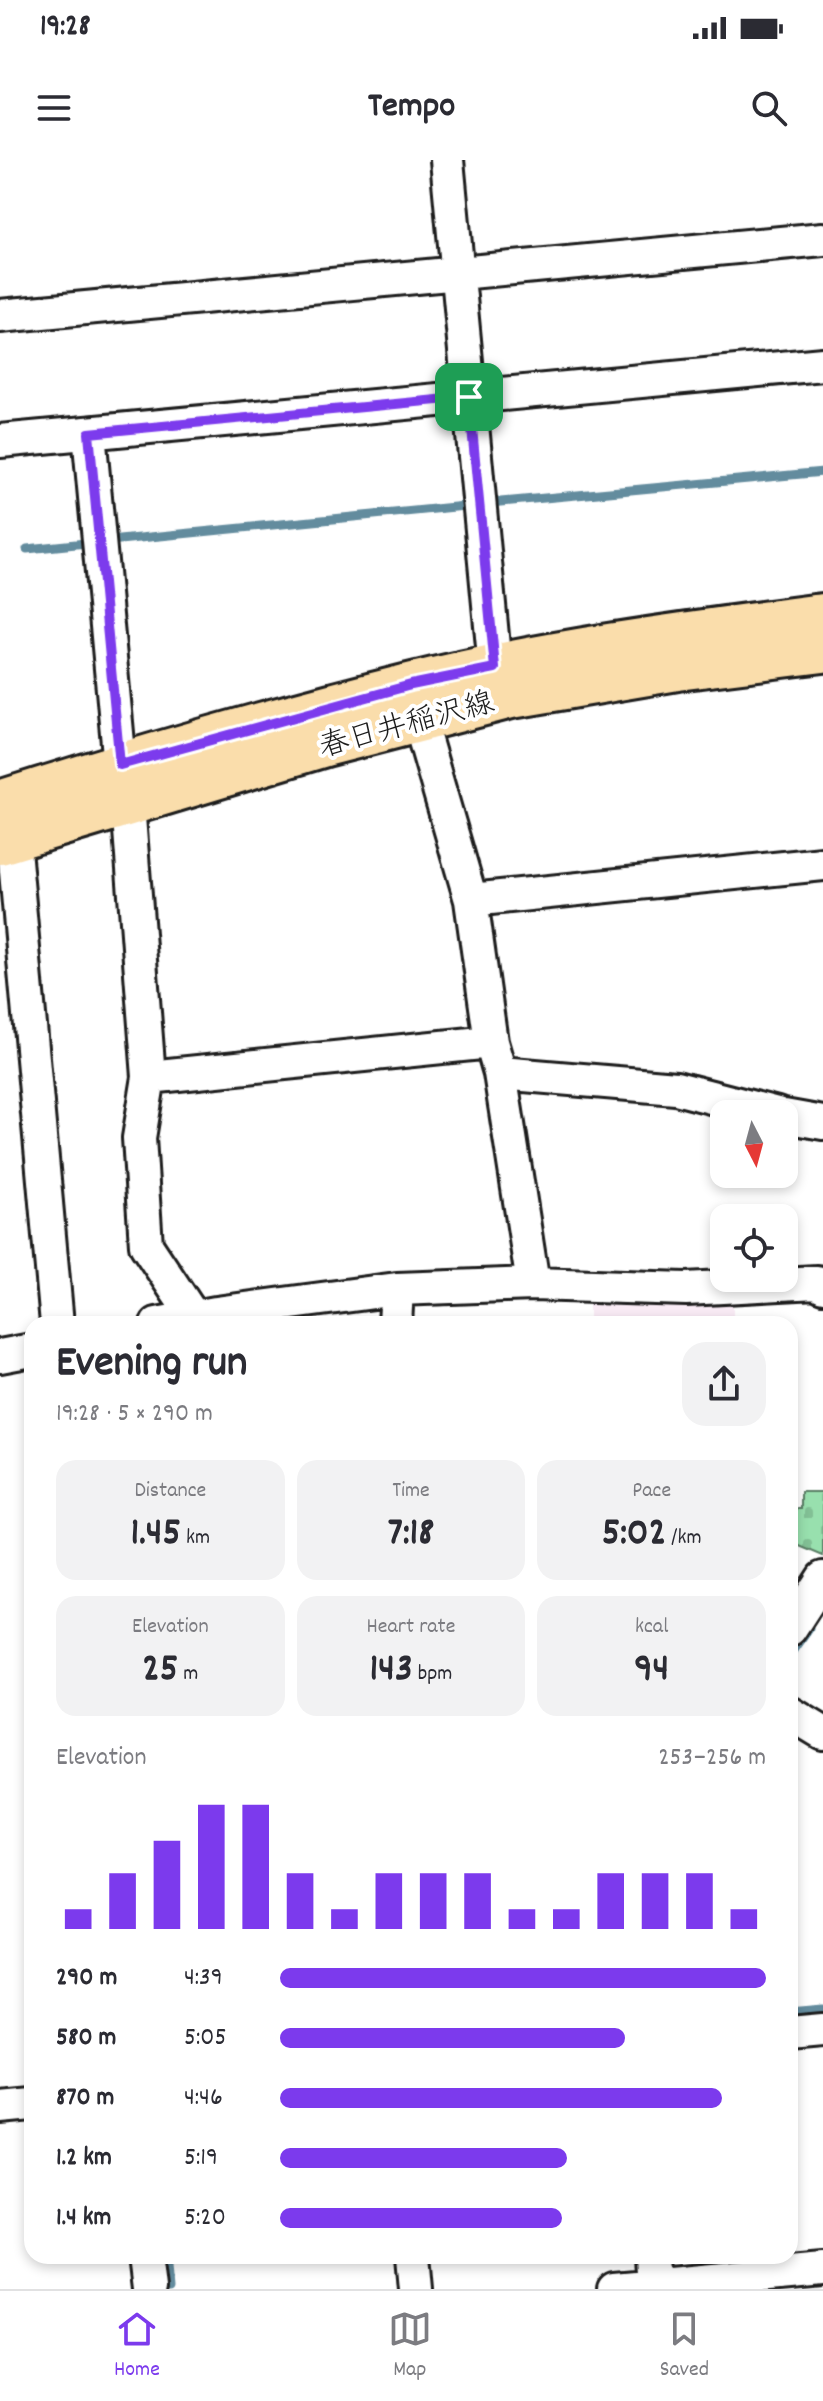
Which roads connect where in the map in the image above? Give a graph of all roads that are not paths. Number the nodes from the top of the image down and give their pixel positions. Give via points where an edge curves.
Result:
1 (447, 160) edge
2 (823, 239) edge
3 (457, 273) junction
4 (0, 316) edge
5 (823, 364) edge
6 (469, 397) junction
7 (89, 433) junction
8 (0, 441) edge
9 (823, 616) edge
10 (823, 650) edge
11 (495, 668) junction
12 (419, 720) junction
13 (124, 785) junction
14 (4, 828) edge
15 (823, 864) edge
16 (471, 900) junction
17 (491, 1042) junction
18 (500, 1073) junction
19 (149, 1077) junction
20 (723, 1100) edge
21 (798, 1119) edge
22 (823, 1123) edge
23 (821, 1281) edge
24 (533, 1284) junction
25 (397, 1289) junction
26 (56, 1316) edge
27 (207, 1316) edge
28 (222, 1316) edge
29 (395, 1316) edge
30 (24, 1352) edge
31 (0, 1356) edge
32 (823, 1578) edge
33 (798, 1617) edge
34 (798, 1718) edge
35 (823, 1733) edge
36 (823, 2030) edge
37 (798, 2032) edge
38 (24, 2105) edge
39 (0, 2107) edge
40 (146, 2264) edge
41 (414, 2264) edge
42 (823, 2270) edge
43 (652, 2277) edge
44 (149, 2289) edge
45 (416, 2289) edge
46 (614, 2289) edge

1 - 3 street
2 - 3 street
3 - 4 street
3 - 6 street
5 - 6 street
6 - 7 street
6 - 11 street
7 - 8 street
7 - 13 street
9 - 11 main road, 春日井稲沢線
10 - 12 main road, 春日井稲沢線 via 511,696
11 - 13 main road, 春日井稲沢線 via 411,685
12 - 13 main road, 春日井稲沢線
12 - 16 street
13 - 14 main road, 春日井稲沢線
13 - 19 street
14 - 26 street
15 - 16 street
16 - 17 street
17 - 18 street
17 - 19 street
18 - 20 street via 676,1088
18 - 24 street
19 - 27 street via 139,1138 146,1245
21 - 22 street
23 - 24 street via 686,1289
24 - 25 street
25 - 28 street
25 - 29 street
30 - 31 street
32 - 33 street
34 - 35 street
36 - 37 street
38 - 39 street
40 - 44 street
41 - 45 street
42 - 43 street
43 - 46 street

